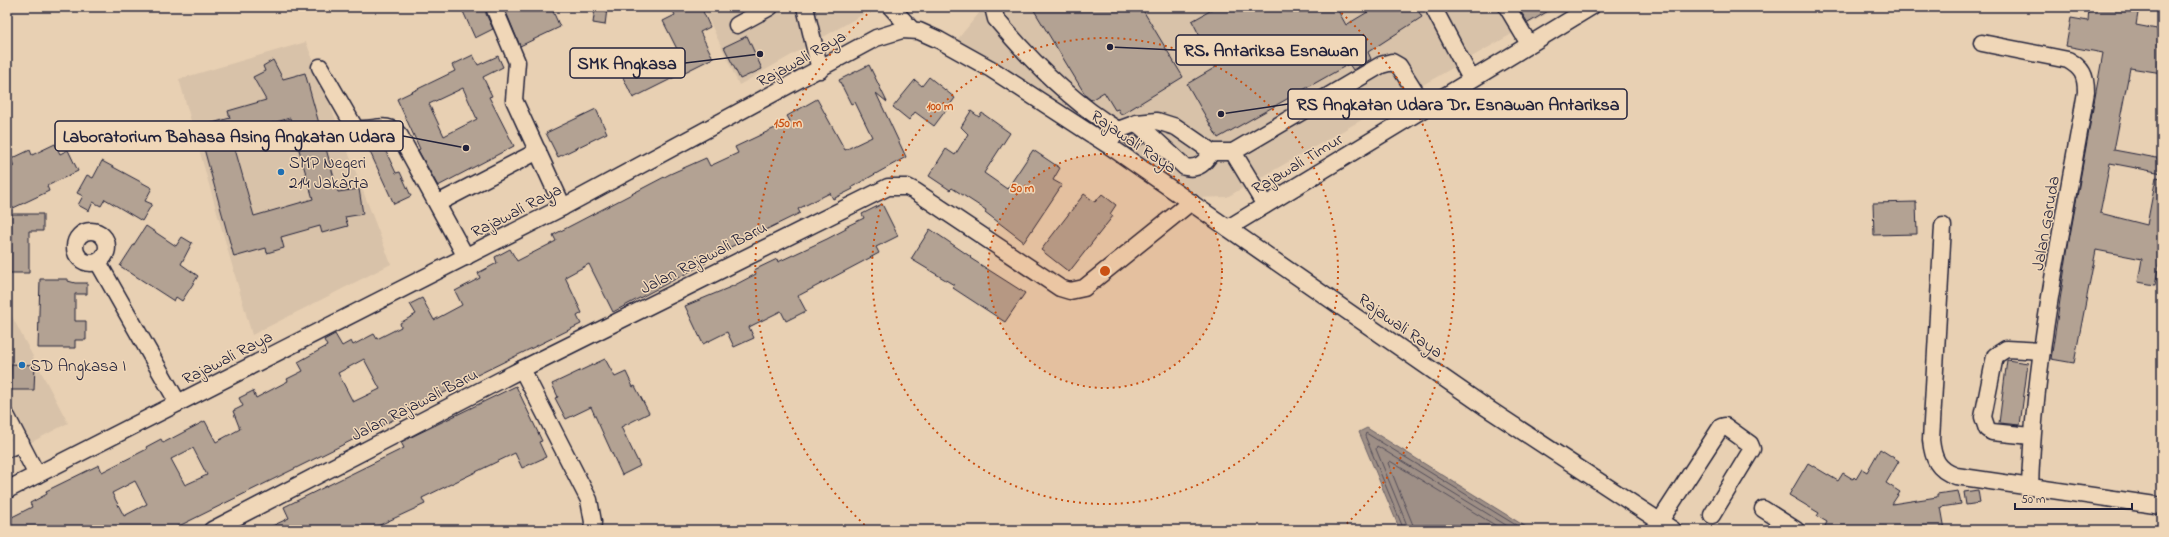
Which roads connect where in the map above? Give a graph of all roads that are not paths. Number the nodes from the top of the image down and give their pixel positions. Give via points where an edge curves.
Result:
1 (770, 7) edge
2 (805, 7) edge
3 (891, 7) edge
4 (993, 7) edge
5 (1433, 7) edge
6 (1507, 7) edge
7 (1591, 7) edge
8 (495, 10) dead end
9 (737, 25) dead end
10 (912, 30) junction
11 (1982, 43) dead end
12 (1529, 44) junction
13 (320, 67) dead end
14 (820, 70) junction
15 (1471, 79) junction
16 (1425, 107) junction
17 (1137, 122) junction
18 (1118, 130) junction
19 (1108, 145) junction
20 (538, 151) junction
21 (1212, 152) junction
22 (1233, 152) junction
23 (1191, 202) junction
24 (438, 203) junction
25 (1265, 205) junction
26 (563, 207) junction
27 (1943, 226) dead end
28 (1228, 228) junction
29 (466, 256) junction
30 (98, 262) dead end
31 (2042, 351) junction
32 (522, 369) junction
33 (178, 403) junction
34 (7, 417) edge
35 (2031, 436) junction
36 (14, 446) edge
37 (37, 475) junction
38 (2030, 487) junction
39 (7, 490) edge
40 (2162, 506) edge
41 (1764, 509) dead end
42 (1712, 515) dead end
43 (1660, 521) junction
44 (212, 530) edge
45 (592, 530) edge
46 (1673, 530) edge
47 (1796, 530) edge

1 - 9 street
2 - 14 street
3 - 10 street
4 - 18 street via 996,19 1053,80 1089,112
5 - 15 street
6 - 12 street
7 - 12 street, Rajawali Timur
8 - 20 street via 517,62 514,100
10 - 14 street, Rajawali Raya via 884,34
10 - 19 street, Rajawali Raya via 939,40 991,69
11 - 31 street, Jalan Garuda via 2068,60 2084,72 2086,81
12 - 15 street, Rajawali Timur
13 - 24 street via 355,128 362,130 385,127 396,131
14 - 26 street, Rajawali Raya
15 - 16 street, Rajawali Timur
16 - 22 street via 1399,66 1392,62 1386,63
16 - 25 street, Rajawali Timur
17 - 18 street
17 - 21 street via 1157,121 1176,127
17 - 21 street via 1185,167 1200,166
18 - 19 street
19 - 23 street, Rajawali Raya
20 - 24 street
20 - 26 street
21 - 22 street
22 - 25 street
23 - 28 street, Rajawali Raya
23 - 32 street, Jalan Rajawali Baru via 1084,288 1070,291 1060,288 916,192 907,187 888,187
24 - 29 street
25 - 28 street, Rajawali Timur
26 - 29 street, Rajawali Raya
27 - 38 street via 1932,452 1938,466 1946,473
28 - 43 street, Rajawali Raya via 1484,406
29 - 33 street, Rajawali Raya
30 - 33 street
31 - 35 street, Jalan Garuda
31 - 35 street via 2006,349 1995,356 1983,417 1983,423 1992,432
32 - 44 street, Jalan Rajawali Baru
32 - 45 street via 589,500
33 - 37 street, Rajawali Raya
34 - 36 street
35 - 38 street, Jalan Garuda
36 - 37 street
37 - 39 street, Rajawali Raya
38 - 40 street
41 - 47 street
42 - 43 street via 1752,449 1750,444 1724,426
43 - 46 street, Rajawali Raya

